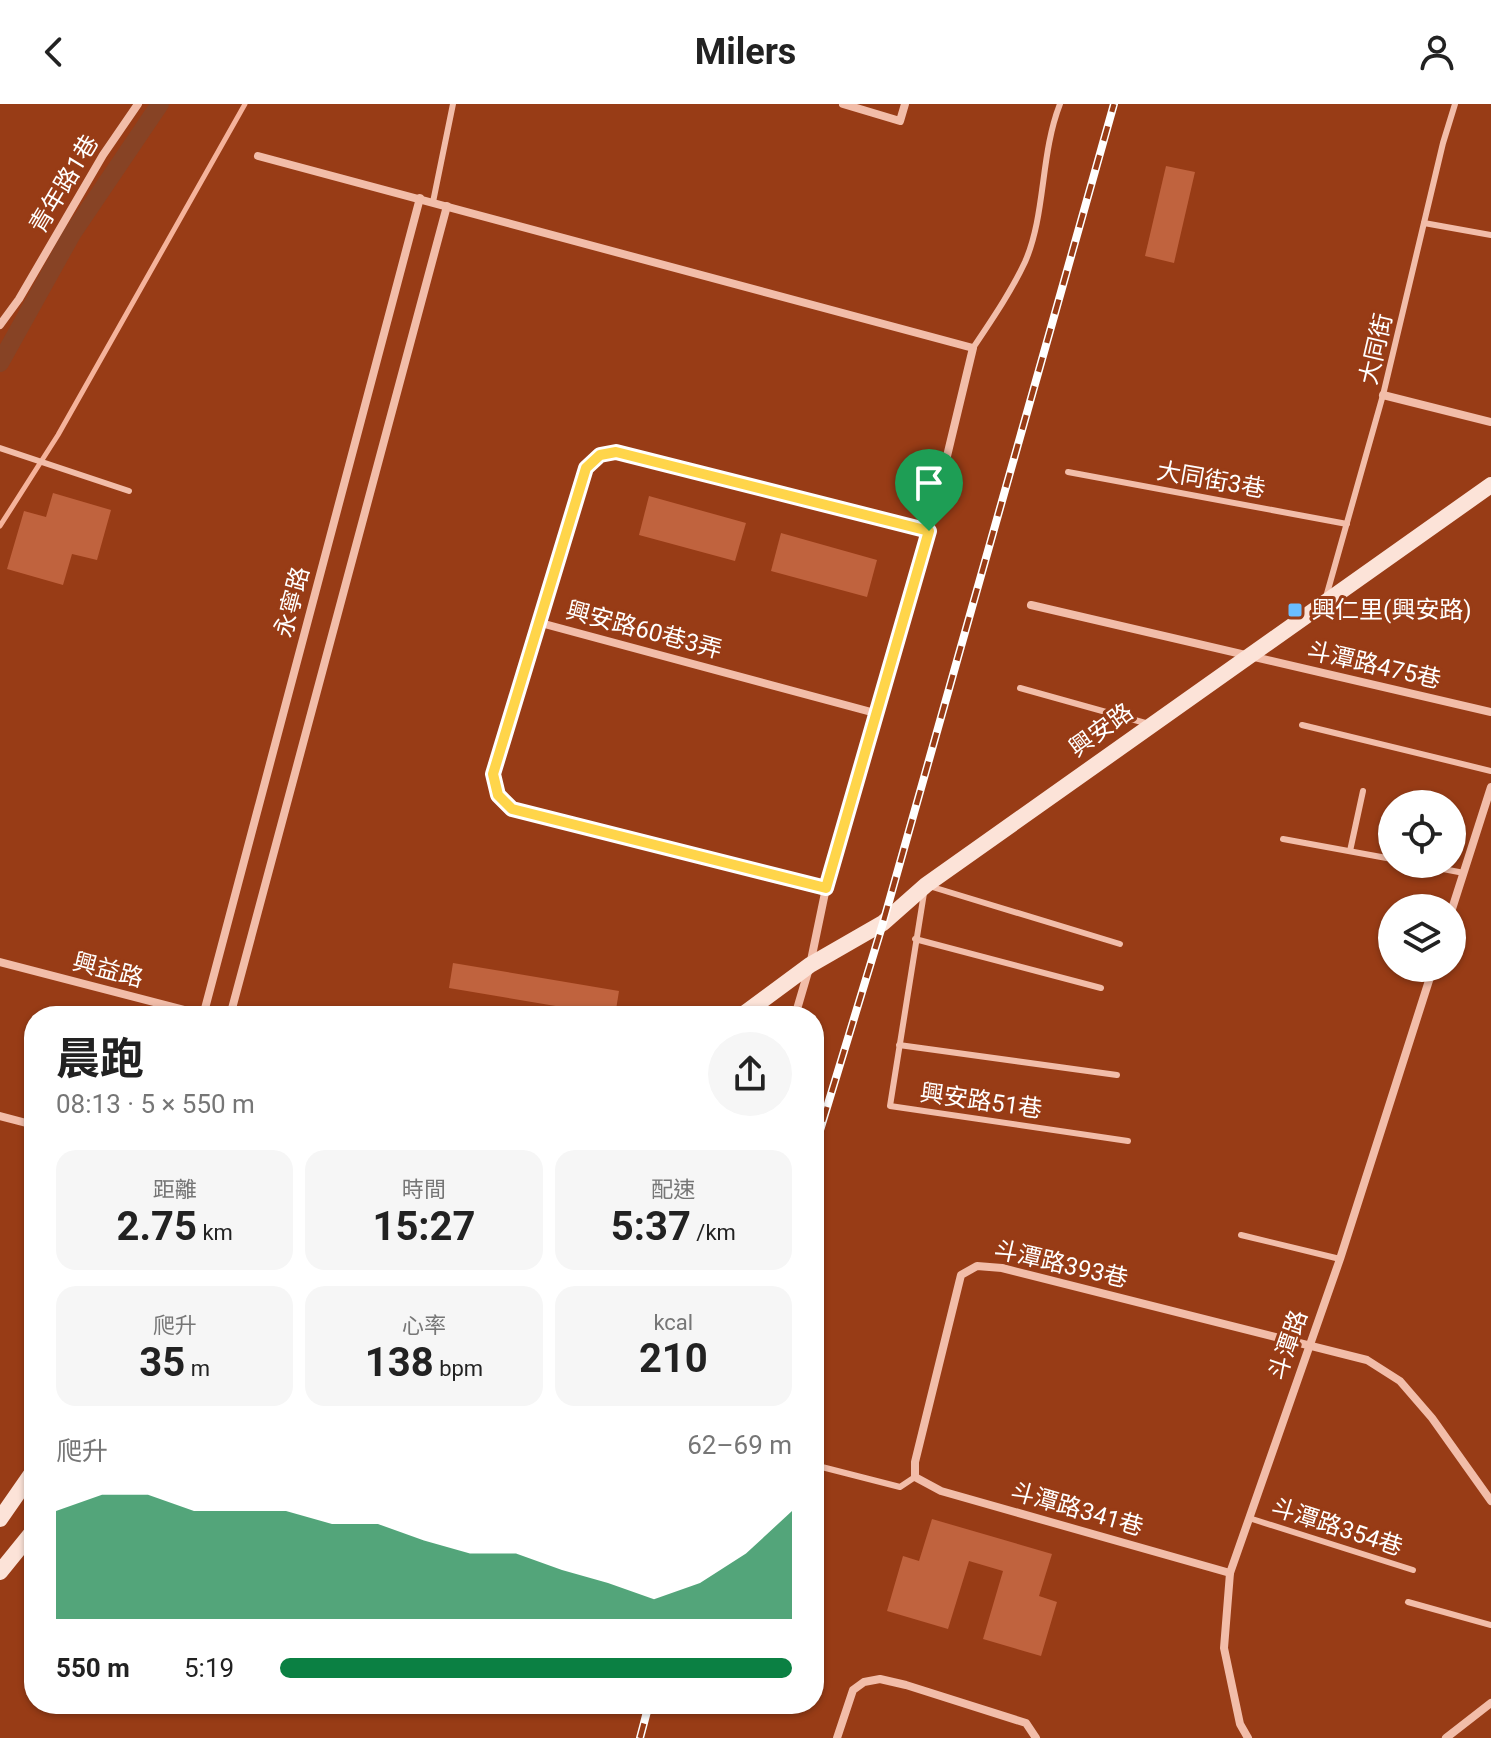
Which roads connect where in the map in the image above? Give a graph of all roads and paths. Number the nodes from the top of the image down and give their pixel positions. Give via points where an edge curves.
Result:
1 (138, 104) edge
2 (453, 104) edge
3 (843, 104) edge
4 (905, 104) edge
5 (1060, 104) edge
6 (1455, 104) edge
7 (258, 156) dead end
8 (420, 198) junction
9 (433, 202) junction
10 (447, 206) junction
11 (1424, 223) junction
12 (1491, 235) edge
13 (0, 325) edge
14 (973, 348) junction
15 (1383, 395) junction
16 (1491, 422) edge
17 (0, 448) edge
18 (1068, 472) dead end
19 (1491, 485) edge
20 (129, 491) dead end
21 (1347, 524) junction
22 (929, 531) junction
23 (1325, 601) junction
24 (1031, 605) dead end
25 (537, 622) junction
26 (1248, 656) junction
27 (1020, 688) dead end
28 (1491, 712) edge
29 (875, 713) junction
30 (1149, 724) junction
31 (1302, 725) dead end
32 (1491, 771) edge
33 (1491, 787) edge
34 (1363, 791) dead end
35 (1283, 839) dead end
36 (1350, 851) junction
37 (1378, 856) edge
38 (1466, 867) edge
39 (926, 885) junction
40 (826, 888) junction
41 (915, 939) junction
42 (1120, 944) dead end
43 (0, 962) edge
44 (810, 965) junction
45 (1429, 982) edge
46 (1101, 988) dead end
47 (166, 1006) edge
48 (207, 1006) edge
49 (233, 1006) edge
50 (755, 1006) edge
51 (798, 1006) edge
52 (899, 1045) junction
53 (1117, 1075) dead end
54 (0, 1116) edge
55 (24, 1122) edge
56 (1128, 1141) dead end
57 (1241, 1235) dead end
58 (1340, 1259) junction
59 (1309, 1344) junction
60 (824, 1468) edge
61 (915, 1477) junction
62 (24, 1484) edge
63 (1491, 1501) edge
64 (1249, 1518) junction
65 (0, 1519) edge
66 (24, 1542) edge
67 (1413, 1570) dead end
68 (0, 1572) edge
69 (1230, 1573) junction
70 (1408, 1602) dead end
71 (1491, 1625) edge
72 (1491, 1703) edge
73 (837, 1738) edge
74 (1036, 1738) edge
75 (1248, 1738) edge
76 (1446, 1738) edge

1 - 13 street, 青年路1巷
2 - 9 lane
3 - 4 street via 900,121
5 - 14 lane via 1049,130 1025,261
6 - 11 lane, 大同街
7 - 8 street
8 - 9 street
8 - 48 street, 永寧路
9 - 10 street
10 - 14 street
10 - 49 street, 永寧路
11 - 12 lane
11 - 15 lane, 大同街
14 - 22 street
15 - 16 street
15 - 21 lane, 大同街
17 - 20 lane
18 - 21 lane, 大同街3巷
19 - 23 street, 興安路
21 - 23 lane, 大同街
22 - 25 street via 616,452 600,455 586,468
22 - 29 street
23 - 26 street, 興安路
24 - 26 street, 斗潭路475巷
25 - 29 street, 興安路60巷3弄
25 - 40 street, 興安路60巷3弄 via 493,774 498,795 512,809
26 - 28 street, 斗潭路475巷
26 - 30 street, 興安路
27 - 30 lane
29 - 40 street
30 - 39 street, 興安路
31 - 32 lane
33 - 38 street
34 - 36 lane
35 - 36 lane
36 - 37 lane
39 - 41 lane, 興安路51巷
39 - 42 lane
39 - 44 street, 興安路 via 883,923
40 - 44 street
41 - 46 lane
41 - 52 lane, 興安路51巷
43 - 47 street, 興益路
44 - 50 street, 興安路
44 - 51 street
45 - 58 street, 斗潭路
52 - 53 lane, 興安路51巷
52 - 56 lane, 興安路51巷 via 890,1106
54 - 55 street
57 - 58 lane
58 - 59 street, 斗潭路
59 - 61 street, 斗潭路393巷 via 977,1266 961,1275 954,1295
59 - 63 street, 斗潭路393巷 via 1367,1360 1400,1381
59 - 64 street, 斗潭路
60 - 61 lane via 900,1487
61 - 69 street, 斗潭路341巷 via 941,1491
62 - 65 street
64 - 67 lane, 斗潭路354巷
64 - 69 street, 斗潭路
66 - 68 street
69 - 75 street, 斗潭路 via 1224,1648 1240,1724
70 - 71 lane
72 - 76 street
73 - 74 street via 853,1690 880,1679 1026,1723

